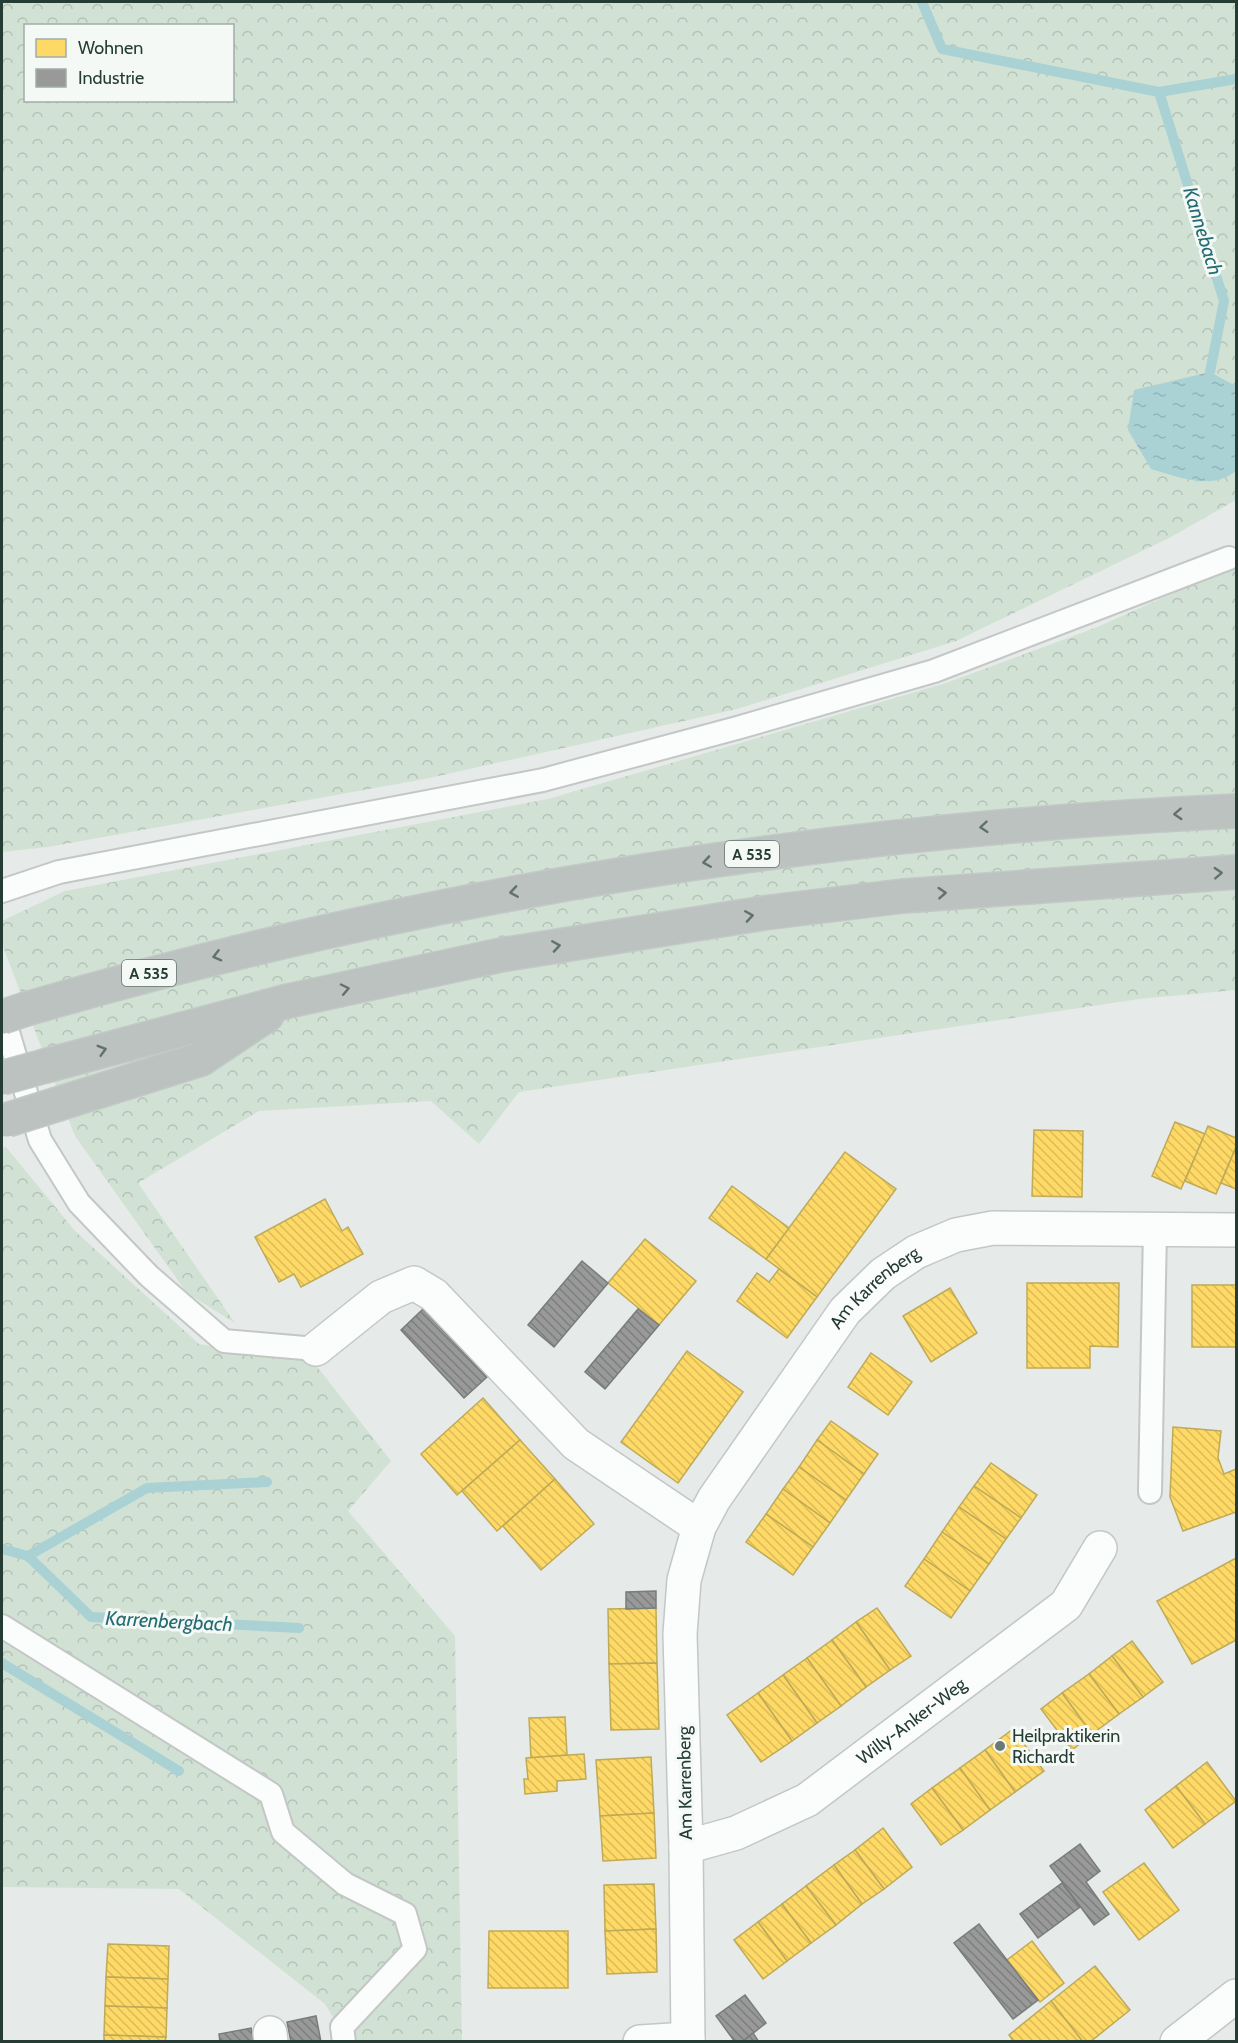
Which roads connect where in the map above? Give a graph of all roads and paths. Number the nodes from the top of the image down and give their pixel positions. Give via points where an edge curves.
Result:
1 (1229, 558) dead end
2 (1236, 811) edge
3 (1236, 872) edge
4 (2, 891) edge
5 (288, 1001) junction
6 (10, 1013) edge
7 (2, 1078) edge
8 (4, 1121) edge
9 (1155, 1229) junction
10 (1236, 1230) edge
11 (316, 1349) joint
12 (1150, 1492) dead end
13 (699, 1527) junction
14 (1100, 1548) dead end
15 (2, 1626) edge
16 (686, 1847) junction
17 (1236, 1995) edge
18 (688, 2040) edge
19 (344, 2042) edge
20 (639, 2042) edge
21 (1177, 2042) edge

1 - 4 lane via 934,671 737,728 543,780 59,873
2 -> 6 highway, A 535 via 1044,821 879,837 506,893 273,942
5 -> 3 highway via 501,955 764,914 903,896
7 -> 5 highway, bridge
5 - 8 highway, bridge via 201,1059
6 - 11 lane via 40,1140 79,1203 149,1276 224,1341
9 - 10 street, Am Karrenberg
9 - 12 lane
9 - 13 street, Am Karrenberg via 993,1228 956,1235 916,1252 883,1274 845,1311 714,1499
11 - 13 street via 381,1297 414,1283 434,1295 576,1444
13 - 16 street, Am Karrenberg via 684,1580 680,1634
14 - 16 street, Willy-Anker-Weg via 1066,1605 807,1800 736,1833
15 - 19 lane via 271,1794 283,1832 345,1884 405,1914 415,1948 342,2027
16 - 18 street, Am Karrenberg
17 - 21 street
18 - 20 street

